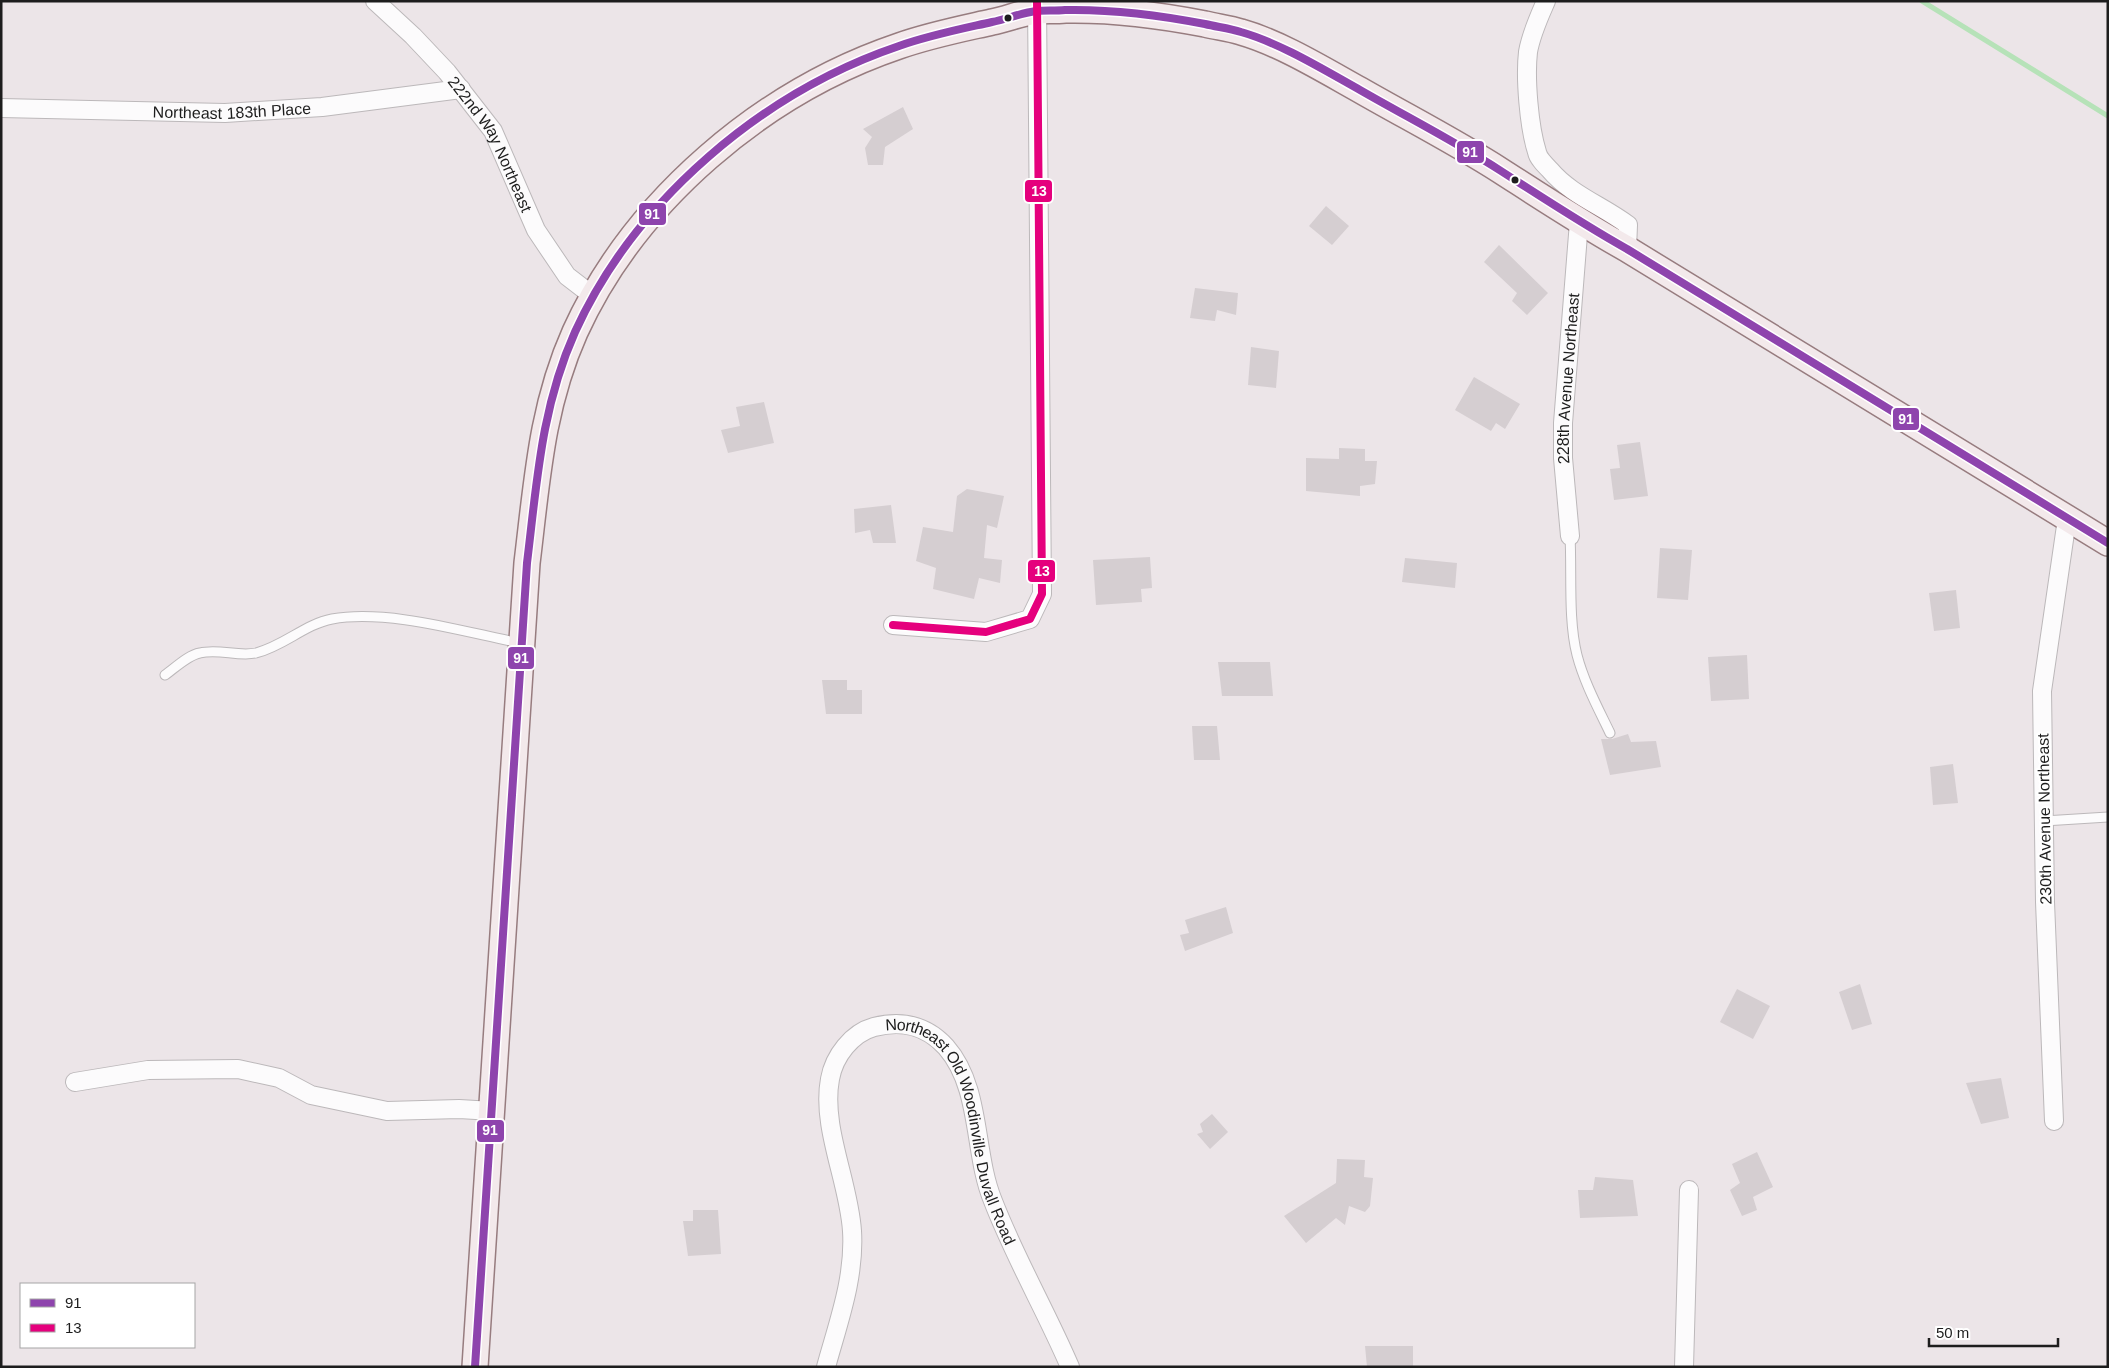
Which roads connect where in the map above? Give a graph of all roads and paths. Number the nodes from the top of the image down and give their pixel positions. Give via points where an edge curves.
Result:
1 (375, 1) edge
2 (1546, 1) edge
3 (1036, 6) edge
4 (461, 89) junction
5 (1, 108) edge
6 (1579, 222) junction
7 (1627, 249) junction
8 (593, 296) junction
9 (2067, 519) junction
10 (1570, 536) joint
11 (2108, 544) edge
12 (893, 625) dead end
13 (522, 644) junction
14 (165, 675) dead end
15 (1610, 733) dead end
16 (2108, 817) edge
17 (2044, 821) junction
18 (74, 1082) dead end
19 (493, 1111) junction
20 (2054, 1121) dead end
21 (1689, 1190) dead end
22 (475, 1367) edge
23 (826, 1367) edge
24 (1070, 1367) edge
25 (1684, 1367) edge

1 - 4 street, 222nd Way Northeast via 413,36
2 - 7 street via 1528,52 1530,115 1537,153 1550,171 1572,191 1628,225
3 - 6 main road via 1129,12 1242,32 1301,57 1407,116
3 - 8 main road via 899,46 857,62 788,99 728,139 676,188 631,240
3 - 12 street via 1042,594 1030,619 986,632
4 - 5 street, Northeast 183th Place via 322,108 225,113
4 - 8 street, 222nd Way Northeast via 493,131 536,230 567,276
6 - 7 main road
6 - 10 street, 228th Avenue Northeast via 1563,423
7 - 9 main road
8 - 13 main road via 563,362 543,433 527,563
9 - 11 main road
9 - 17 street, 230th Avenue Northeast via 2042,691
10 - 15 lane via 1577,654
13 - 14 lane via 404,620 354,617 331,619 314,625 272,649 253,654 198,653
13 - 19 main road
16 - 17 lane
17 - 20 street, 230th Avenue Northeast
18 - 19 street via 148,1070 238,1070 279,1078 311,1095 387,1111
19 - 22 main road
21 - 25 street
23 - 24 street, Northeast Old Woodinville Duvall Road via 852,1262 849,1208 828,1099 830,1078 844,1048 868,1029 889,1023 910,1024 925,1030 947,1049 962,1072 992,1200

